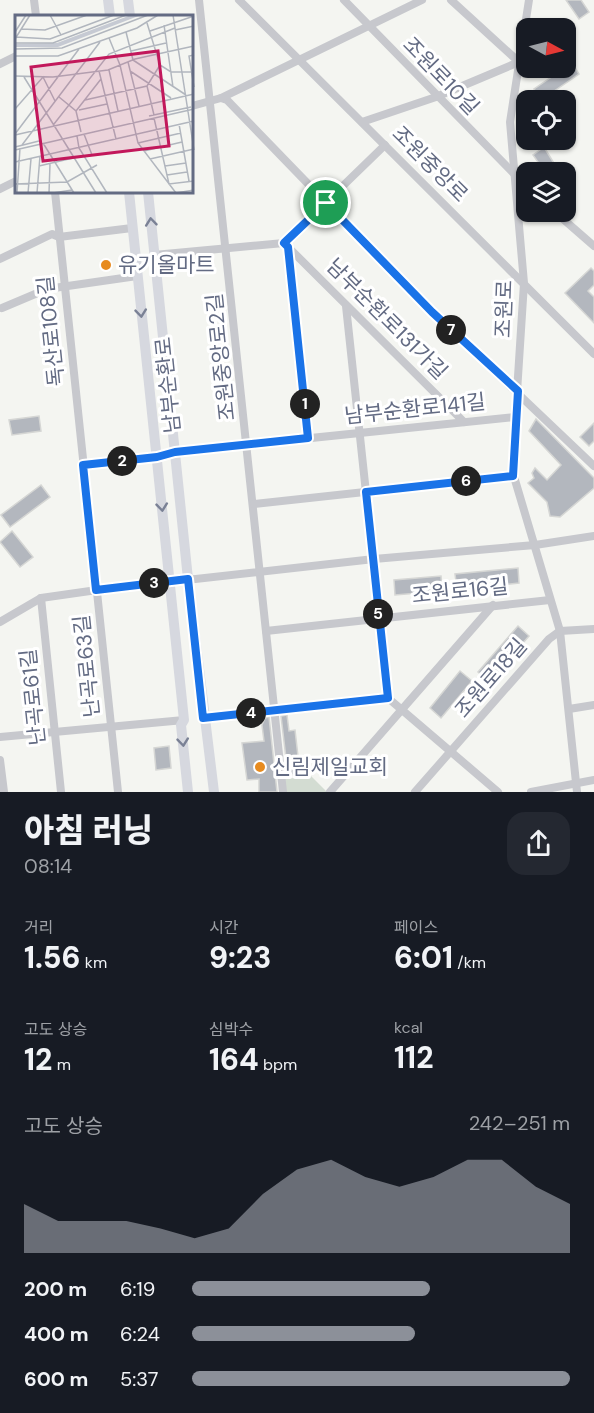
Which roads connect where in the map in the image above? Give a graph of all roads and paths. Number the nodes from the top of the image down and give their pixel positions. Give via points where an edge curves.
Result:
1 (34, 0) edge
2 (108, 0) edge
3 (128, 0) edge
4 (199, 0) edge
5 (239, 0) edge
6 (344, 0) edge
7 (422, 0) edge
8 (451, 0) edge
9 (529, 0) edge
10 (36, 15) edge
11 (107, 15) edge
12 (130, 15) edge
13 (526, 18) edge
14 (369, 27) junction
15 (15, 56) edge
16 (516, 59) edge
17 (299, 60) junction
18 (516, 63) edge
19 (0, 64) edge
20 (517, 78) edge
21 (436, 97) junction
22 (221, 98) junction
23 (212, 101) junction
24 (194, 106) edge
25 (362, 122) junction
26 (385, 144) junction
27 (514, 176) junction
28 (15, 182) edge
29 (0, 189) edge
30 (55, 194) edge
31 (129, 194) edge
32 (148, 194) edge
33 (326, 203) junction
34 (566, 222) edge
35 (132, 228) junction
36 (59, 237) junction
37 (286, 245) junction
38 (594, 246) edge
39 (227, 248) junction
40 (154, 255) junction
41 (0, 259) edge
42 (137, 276) junction
43 (524, 282) junction
44 (64, 285) junction
45 (346, 306) junction
46 (2, 308) dead end
47 (594, 354) edge
48 (518, 391) junction
49 (515, 417) junction
50 (464, 422) junction
51 (361, 432) junction
52 (308, 438) junction
53 (248, 444) junction
54 (175, 452) junction
55 (157, 457) junction
56 (83, 465) junction
57 (594, 466) edge
58 (513, 476) junction
59 (366, 492) junction
60 (254, 504) junction
61 (594, 536) edge
62 (536, 545) junction
63 (374, 559) junction
64 (260, 571) junction
65 (188, 579) junction
66 (170, 581) junction
67 (96, 590) junction
68 (40, 598) junction
69 (550, 600) junction
70 (493, 604) junction
71 (378, 618) junction
72 (0, 622) edge
73 (594, 629) edge
74 (266, 631) junction
75 (560, 632) junction
76 (388, 698) junction
77 (594, 705) edge
78 (402, 709) junction
79 (569, 709) junction
80 (276, 710) junction
81 (203, 718) junction
82 (184, 720) junction
83 (111, 726) junction
84 (55, 732) junction
85 (0, 737) edge
86 (450, 751) junction
87 (0, 760) edge
88 (594, 780) edge
89 (577, 787) edge
90 (4, 792) edge
91 (61, 792) edge
92 (118, 792) edge
93 (188, 792) edge
94 (214, 792) edge
95 (284, 792) edge
96 (330, 792) edge
97 (415, 792) edge
98 (498, 792) edge
99 (531, 792) edge

1 - 10 street
2 - 11 main road
3 - 12 main road
4 - 23 street, 조원중앙로2길
5 - 17 street, 조원중앙로
6 - 14 street, 조원로10길
7 - 14 street
8 - 16 street
9 - 13 street, 조원로
14 - 17 street
14 - 21 street, 조원로10길
15 - 19 street
17 - 22 street
17 - 25 street, 조원중앙로
18 - 21 street
20 - 27 street, 조원로 via 510,122
21 - 25 street
21 - 27 street, 조원로10길
22 - 23 street
22 - 33 street
23 - 24 street
23 - 39 street, 조원중앙로2길
25 - 26 street, 조원중앙로
26 - 33 street
26 - 43 street, 조원중앙로
27 - 43 street, 조원로
28 - 29 street
30 - 36 street, 독산로108길
31 - 35 main road, 남부순환로
40 -> 32 main road, 남부순환로
33 - 37 street
33 - 48 street via 432,312
34 - 38 street
35 - 36 street
35 - 42 main road, 남부순환로
36 - 41 street via 52,234
36 - 44 street, 독산로108길
37 - 39 street
37 - 45 street, 남부순환로131가길
37 - 52 street
39 - 40 street
39 - 53 street, 조원중앙로2길
40 - 54 main road, 남부순환로
42 - 44 street
42 -> 55 main road, 남부순환로
43 - 47 street, 조원중앙로
43 - 48 street, 조원로
44 - 46 street
44 - 56 street, 독산로108길
45 - 50 street, 남부순환로131가길
45 - 51 street
48 - 49 street, 조원로
48 - 57 street
49 - 50 street, 남부순환로141길
49 - 58 street, 조원로
50 - 51 street, 남부순환로141길
51 - 52 street, 남부순환로141길
51 - 59 street
52 - 53 street, 남부순환로141길
53 - 54 street, 남부순환로141길
53 - 60 street, 조원중앙로2길
54 - 55 street, 남부순환로141길
54 - 65 main road, 남부순환로
55 - 56 street, 남부순환로141길
55 -> 66 main road, 남부순환로
56 - 67 street, 난곡로63길
58 - 59 street
58 - 62 street, 조원로
59 - 60 street
59 - 63 street
60 - 64 street, 조원중앙로2길
61 - 62 street
62 - 63 street
62 - 69 street, 조원로
63 - 64 street
63 - 71 street
64 - 65 street
64 - 74 street, 조원중앙로2길
65 - 66 street
65 - 81 main road, 남부순환로
66 - 67 street
66 - 82 main road, 남부순환로
67 - 68 street
67 - 83 street, 난곡로63길
68 - 72 street
68 - 84 street, 난곡로61길
69 - 70 street, 조원로16길
69 - 75 street, 조원로
70 - 71 street, 조원로16길
70 - 78 street
71 - 74 street, 조원로16길
71 - 76 street
73 - 75 street
74 - 80 street, 조원중앙로2길
75 - 79 street, 조원로
75 - 86 street, 조원로18길 via 549,639
76 - 78 street
76 - 80 street
77 - 79 street
78 - 86 street
78 - 96 street
79 - 89 street, 조원로
80 - 81 street
80 - 95 street, 조원중앙로2길
81 - 94 main road, 남부순환로 via 207,724
82 - 83 street
82 -> 93 main road, 남부순환로 via 181,725
83 - 84 street
83 - 92 street, 난곡로63길
84 - 85 street
84 - 91 street, 난곡로61길
86 - 97 street, 조원로18길
86 - 98 street
87 - 90 street
88 - 89 street
89 - 99 street

